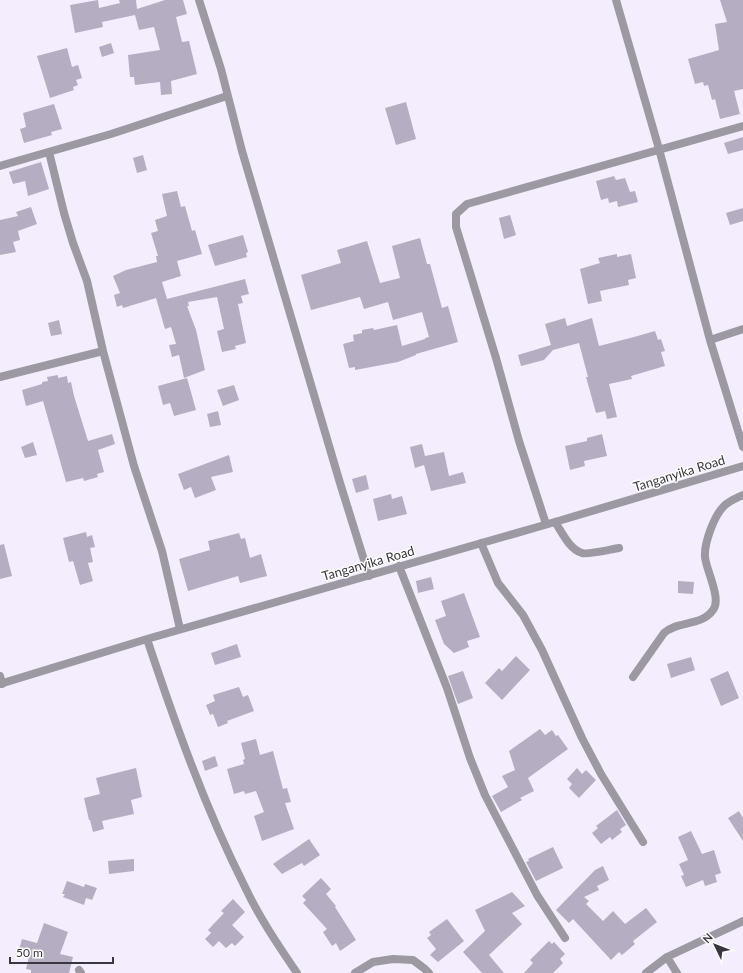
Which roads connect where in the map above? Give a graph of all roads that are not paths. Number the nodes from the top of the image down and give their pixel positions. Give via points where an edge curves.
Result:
1 (200, 0) edge
2 (616, 0) edge
3 (227, 96) junction
4 (743, 126) edge
5 (659, 149) junction
6 (49, 152) junction
7 (0, 166) edge
8 (743, 329) edge
9 (710, 340) junction
10 (103, 351) junction
11 (0, 377) edge
12 (743, 447) edge
13 (743, 466) edge
14 (743, 495) edge
15 (555, 522) junction
16 (546, 524) junction
17 (481, 542) junction
18 (619, 548) dead end
19 (399, 566) junction
20 (369, 576) junction
21 (180, 629) junction
22 (147, 639) junction
23 (633, 677) dead end
24 (1, 681) edge
25 (643, 842) dead end
26 (743, 921) edge
27 (565, 938) dead end
28 (667, 956) junction
29 (297, 973) edge
30 (356, 973) edge
31 (429, 973) edge
32 (646, 973) edge
33 (677, 973) edge

1 - 3 street
2 - 5 street
3 - 6 street
3 - 20 street
4 - 5 street
5 - 9 street
5 - 16 street via 467,204 456,214 456,227
6 - 7 street
6 - 10 street via 66,221 87,281
8 - 9 street
9 - 12 street
10 - 11 street
10 - 21 street via 134,466 162,551
13 - 15 street, Tanganyika Road
14 - 23 street via 725,505 708,536 705,556 716,597 714,609 705,619 669,628
15 - 16 street, Tanganyika Road
15 - 18 street via 567,541 582,554
16 - 17 street, Tanganyika Road
17 - 19 street, Tanganyika Road
17 - 25 street via 498,583 523,615 542,650 601,774
19 - 20 street, Tanganyika Road
19 - 27 street via 447,688 485,795 537,895
20 - 21 street, Tanganyika Road
21 - 22 street, Tanganyika Road
22 - 24 street, Tanganyika Road
22 - 29 street via 178,732 212,815 245,888 275,941
26 - 28 street
28 - 32 street
28 - 33 street
30 - 31 street via 373,962 393,959 413,960

